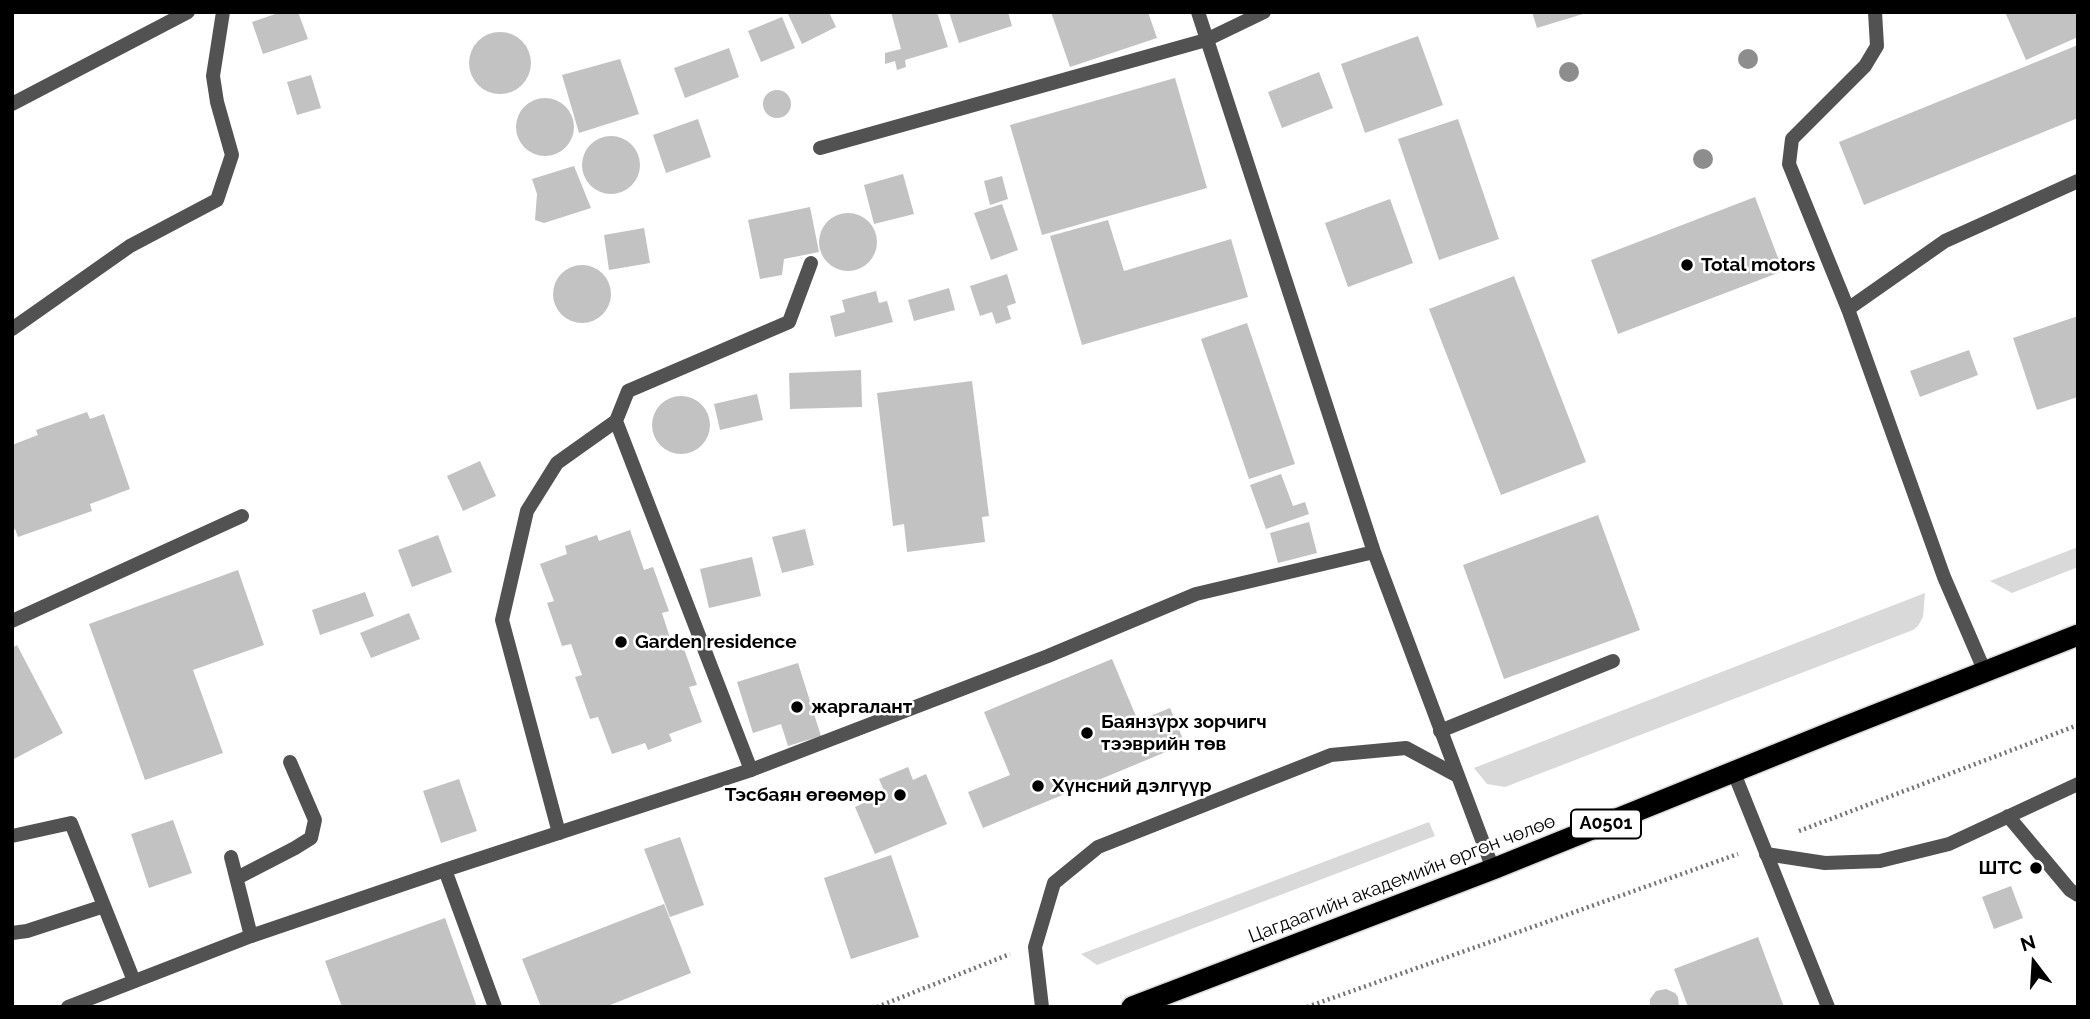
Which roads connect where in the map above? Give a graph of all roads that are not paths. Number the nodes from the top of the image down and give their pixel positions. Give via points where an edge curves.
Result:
1 (188, 12) edge
2 (223, 12) edge
3 (1198, 12) edge
4 (1264, 12) edge
5 (1875, 12) edge
6 (1206, 40) junction
7 (12, 104) edge
8 (820, 148) dead end
9 (2078, 181) edge
10 (811, 263) dead end
11 (1848, 309) junction
12 (12, 329) edge
13 (616, 421) junction
14 (242, 516) dead end
15 (1374, 552) junction
16 (12, 621) edge
17 (2078, 635) edge
18 (1614, 661) dead end
19 (1984, 672) junction
20 (1440, 731) junction
21 (290, 762) dead end
22 (751, 770) junction
23 (1734, 773) junction
24 (1456, 775) junction
25 (2078, 784) edge
26 (2008, 816) junction
27 (559, 833) junction
28 (12, 836) edge
29 (1765, 850) junction
30 (231, 858) dead end
31 (1493, 869) junction
32 (444, 870) junction
33 (237, 878) junction
34 (2078, 895) edge
35 (104, 906) junction
36 (12, 933) edge
37 (251, 936) junction
38 (134, 981) junction
39 (68, 1007) edge
40 (495, 1007) edge
41 (1042, 1007) edge
42 (1132, 1007) edge
43 (1828, 1007) edge

1 - 7 street
2 - 12 street via 213,76 232,155 216,200 130,246
3 - 6 street
4 - 6 street
5 - 11 street via 1877,46 1866,66 1792,139 1788,164
6 - 8 street
6 - 15 street
9 - 11 street via 1945,242
10 - 13 street via 789,322 628,391
11 - 19 street via 1944,577
13 - 22 street
13 - 27 street via 557,463 527,511 502,620
14 - 16 street
15 - 20 street
15 - 22 street via 1196,594
17 - 19 highway, Цагдаагийн академийн өргөн чөлөө / A0501
18 - 20 street
19 - 23 highway, Цагдаагийн академийн өргөн чөлөө / A0501
20 - 24 street
21 - 33 street via 315,820 311,838
22 - 27 street
23 - 29 street
23 - 31 highway, Цагдаагийн академийн өргөн чөлөө / A0501
24 - 31 street
24 - 41 street via 1406,748 1331,755 1098,847 1054,883 1035,947
25 - 26 street
26 - 29 street via 1949,844 1881,861 1825,863
26 - 34 street
27 - 32 street
28 - 35 street via 71,823
29 - 43 street
30 - 33 street
31 - 42 highway, Цагдаагийн академийн өргөн чөлөө / A0501
32 - 37 street
32 - 40 street
33 - 37 street
35 - 36 street
35 - 38 street
37 - 38 street
38 - 39 street

